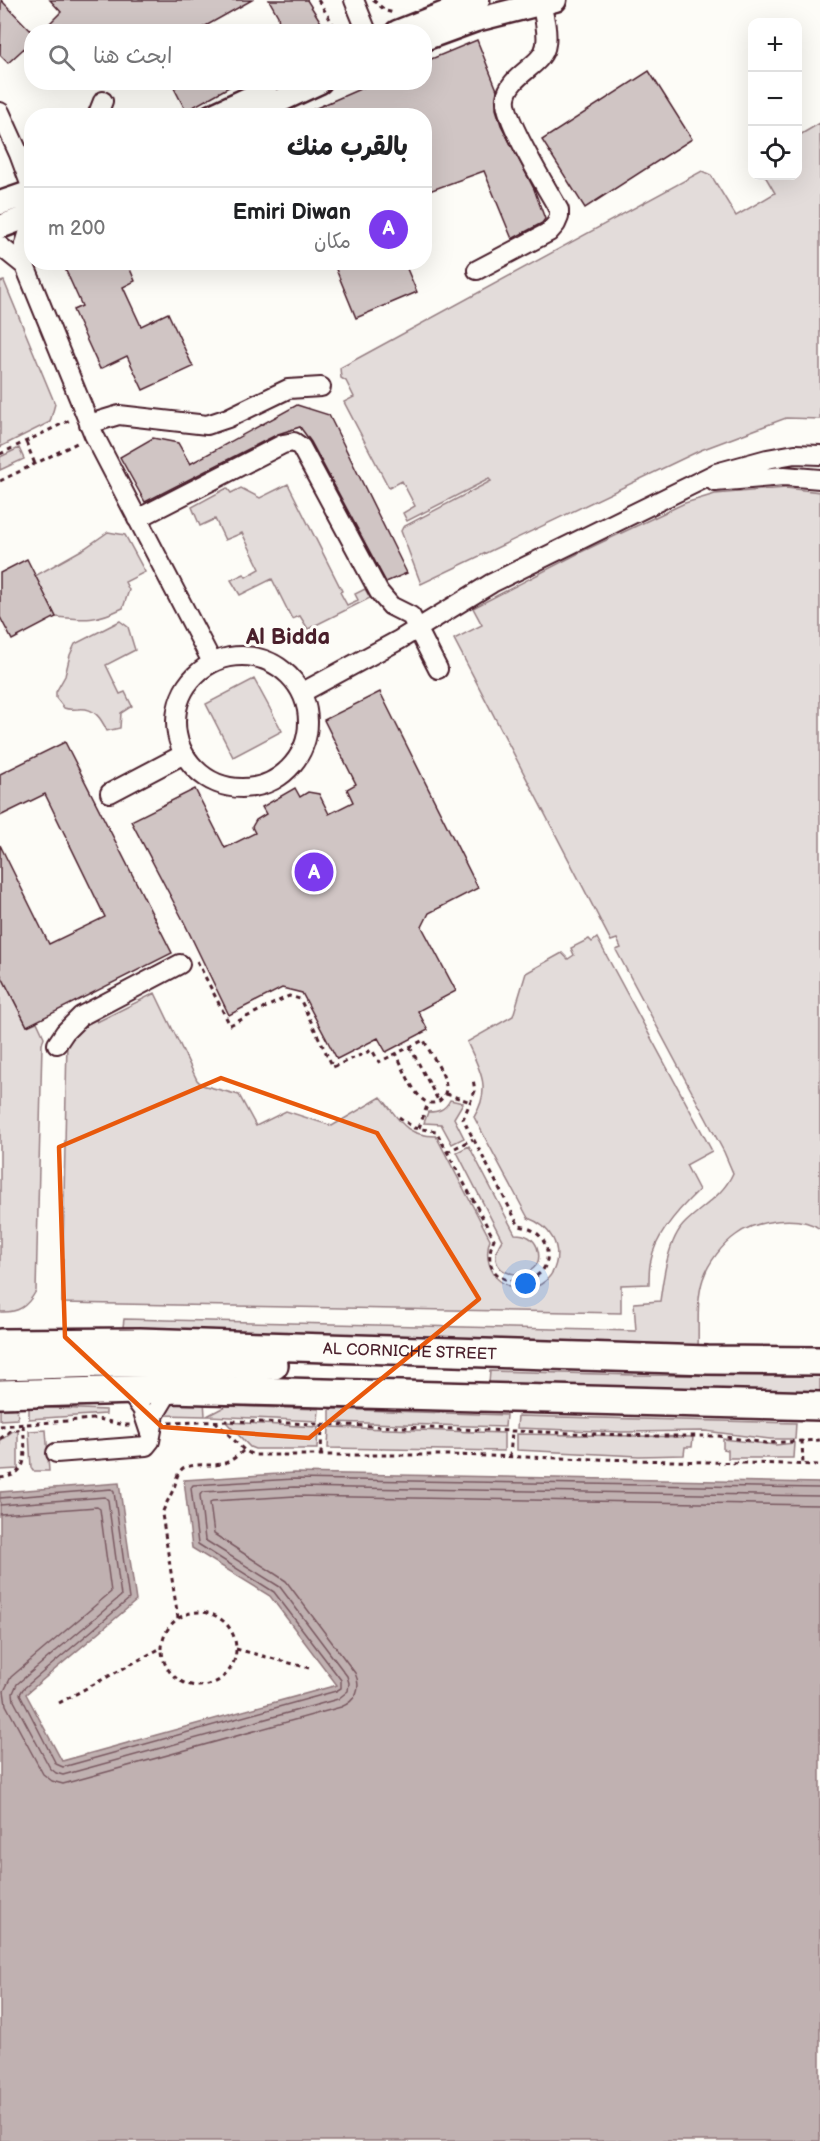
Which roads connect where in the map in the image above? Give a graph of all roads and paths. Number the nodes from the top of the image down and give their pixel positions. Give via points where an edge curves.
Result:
1 (318, 0) edge
2 (354, 0) edge
3 (373, 0) edge
4 (478, 0) edge
5 (547, 1) edge
6 (396, 22) edge
7 (333, 24) edge
8 (364, 24) edge
9 (432, 36) edge
10 (265, 90) edge
11 (303, 90) edge
12 (228, 108) edge
13 (263, 108) edge
14 (0, 112) edge
15 (24, 168) edge
16 (24, 193) edge
17 (0, 203) edge
18 (24, 218) edge
19 (0, 226) edge
20 (0, 246) edge
21 (24, 265) edge
22 (27, 270) edge
23 (477, 270) dead end
24 (321, 387) dead end
25 (89, 424) junction
26 (26, 442) junction
27 (0, 454) edge
28 (820, 455) edge
29 (35, 464) junction
30 (820, 479) edge
31 (0, 481) edge
32 (686, 487) junction
33 (137, 519) junction
34 (414, 622) junction
35 (213, 662) junction
36 (438, 669) dead end
37 (303, 692) junction
38 (184, 753) junction
39 (110, 793) dead end
40 (180, 964) joint
41 (57, 1044) dead end
42 (410, 1047) junction
43 (396, 1053) junction
44 (472, 1079) dead end
45 (446, 1094) junction
46 (439, 1102) junction
47 (471, 1102) junction
48 (428, 1103) junction
49 (399, 1117) dead end
50 (419, 1128) junction
51 (473, 1139) junction
52 (447, 1152) junction
53 (0, 1343) edge
54 (404, 1350) junction
55 (820, 1361) edge
56 (0, 1366) edge
57 (170, 1389) junction
58 (128, 1390) junction
59 (0, 1394) edge
60 (820, 1406) edge
61 (215, 1421) junction
62 (322, 1424) junction
63 (0, 1426) edge
64 (23, 1426) junction
65 (148, 1427) junction
66 (512, 1431) junction
67 (0, 1439) edge
68 (802, 1440) junction
69 (820, 1440) edge
70 (244, 1450) junction
71 (56, 1453) dead end
72 (321, 1455) junction
73 (510, 1457) junction
74 (803, 1465) junction
75 (820, 1465) edge
76 (0, 1478) edge
77 (178, 1618) junction
78 (161, 1648) junction
79 (236, 1649) junction
80 (309, 1668) dead end
81 (59, 1703) dead end

1 - 7 path
2 - 8 street
3 - 6 path
4 - 6 main road
5 - 9 main road
5 - 23 street via 547,46 509,88 506,108 559,210 559,217 549,232
10 - 12 main road
11 - 13 main road
14 - 15 street
16 - 17 main road
18 - 19 main road
20 - 21 street
22 - 25 street
24 - 25 street via 288,389 207,425 119,416
25 - 26 path
25 - 29 path
25 - 33 street
26 - 27 path
26 - 29 path
28 - 32 street via 767,459 716,473
29 - 31 path
30 - 32 street via 756,477
32 - 34 street
33 - 34 street via 283,444 294,442 301,447 379,592
33 - 35 street
34 - 36 street
34 - 37 street via 399,640
35 - 37 street via 232,656 254,656 274,663
35 - 38 street via 194,676 181,695 176,718 178,741
37 - 38 street via 309,712 302,753 289,770 271,782 249,788 226,787 205,777
38 - 39 street
40 - 41 street via 81,1016
40 - 43 path via 194,955 230,1025 289,996 300,999 333,1067 372,1050 379,1062
42 - 43 path
42 - 45 path via 424,1040 445,1081
42 - 46 path
43 - 48 path via 418,1094
44 - 47 path via 475,1091
45 - 46 path
45 - 47 path
46 - 48 path
47 - 51 path via 463,1119
48 - 50 path
49 - 50 path
50 - 52 path via 436,1131
51 - 52 path
51 - 52 path via 519,1226 535,1231 545,1244 546,1260 532,1279 516,1282 495,1270 490,1255 494,1239
53 - 54 highway, AL CORNICHE STREET via 140,1342
54 - 55 highway, AL CORNICHE STREET
54 - 56 highway via 370,1365 355,1367 116,1363
57 - 58 highway
57 - 60 highway
57 - 65 street
58 - 59 highway
58 - 65 street via 142,1409
61 - 62 path
61 - 65 path
61 - 70 path
62 - 66 path
62 - 72 path
63 - 64 path
64 - 65 path via 97,1419
64 - 67 path
64 - 76 path via 24,1465 17,1474
65 - 71 street via 149,1444 143,1447
66 - 68 path via 719,1436 766,1443
66 - 73 path
68 - 69 path
68 - 74 path
70 - 72 path via 254,1455
70 - 77 path via 218,1466 183,1468 164,1506
72 - 73 path
73 - 74 path
74 - 75 path
77 - 78 path via 166,1631
77 - 79 path via 195,1612 213,1614 227,1624
78 - 79 path via 170,1673 185,1683 202,1686 226,1674
78 - 81 path
79 - 80 path

